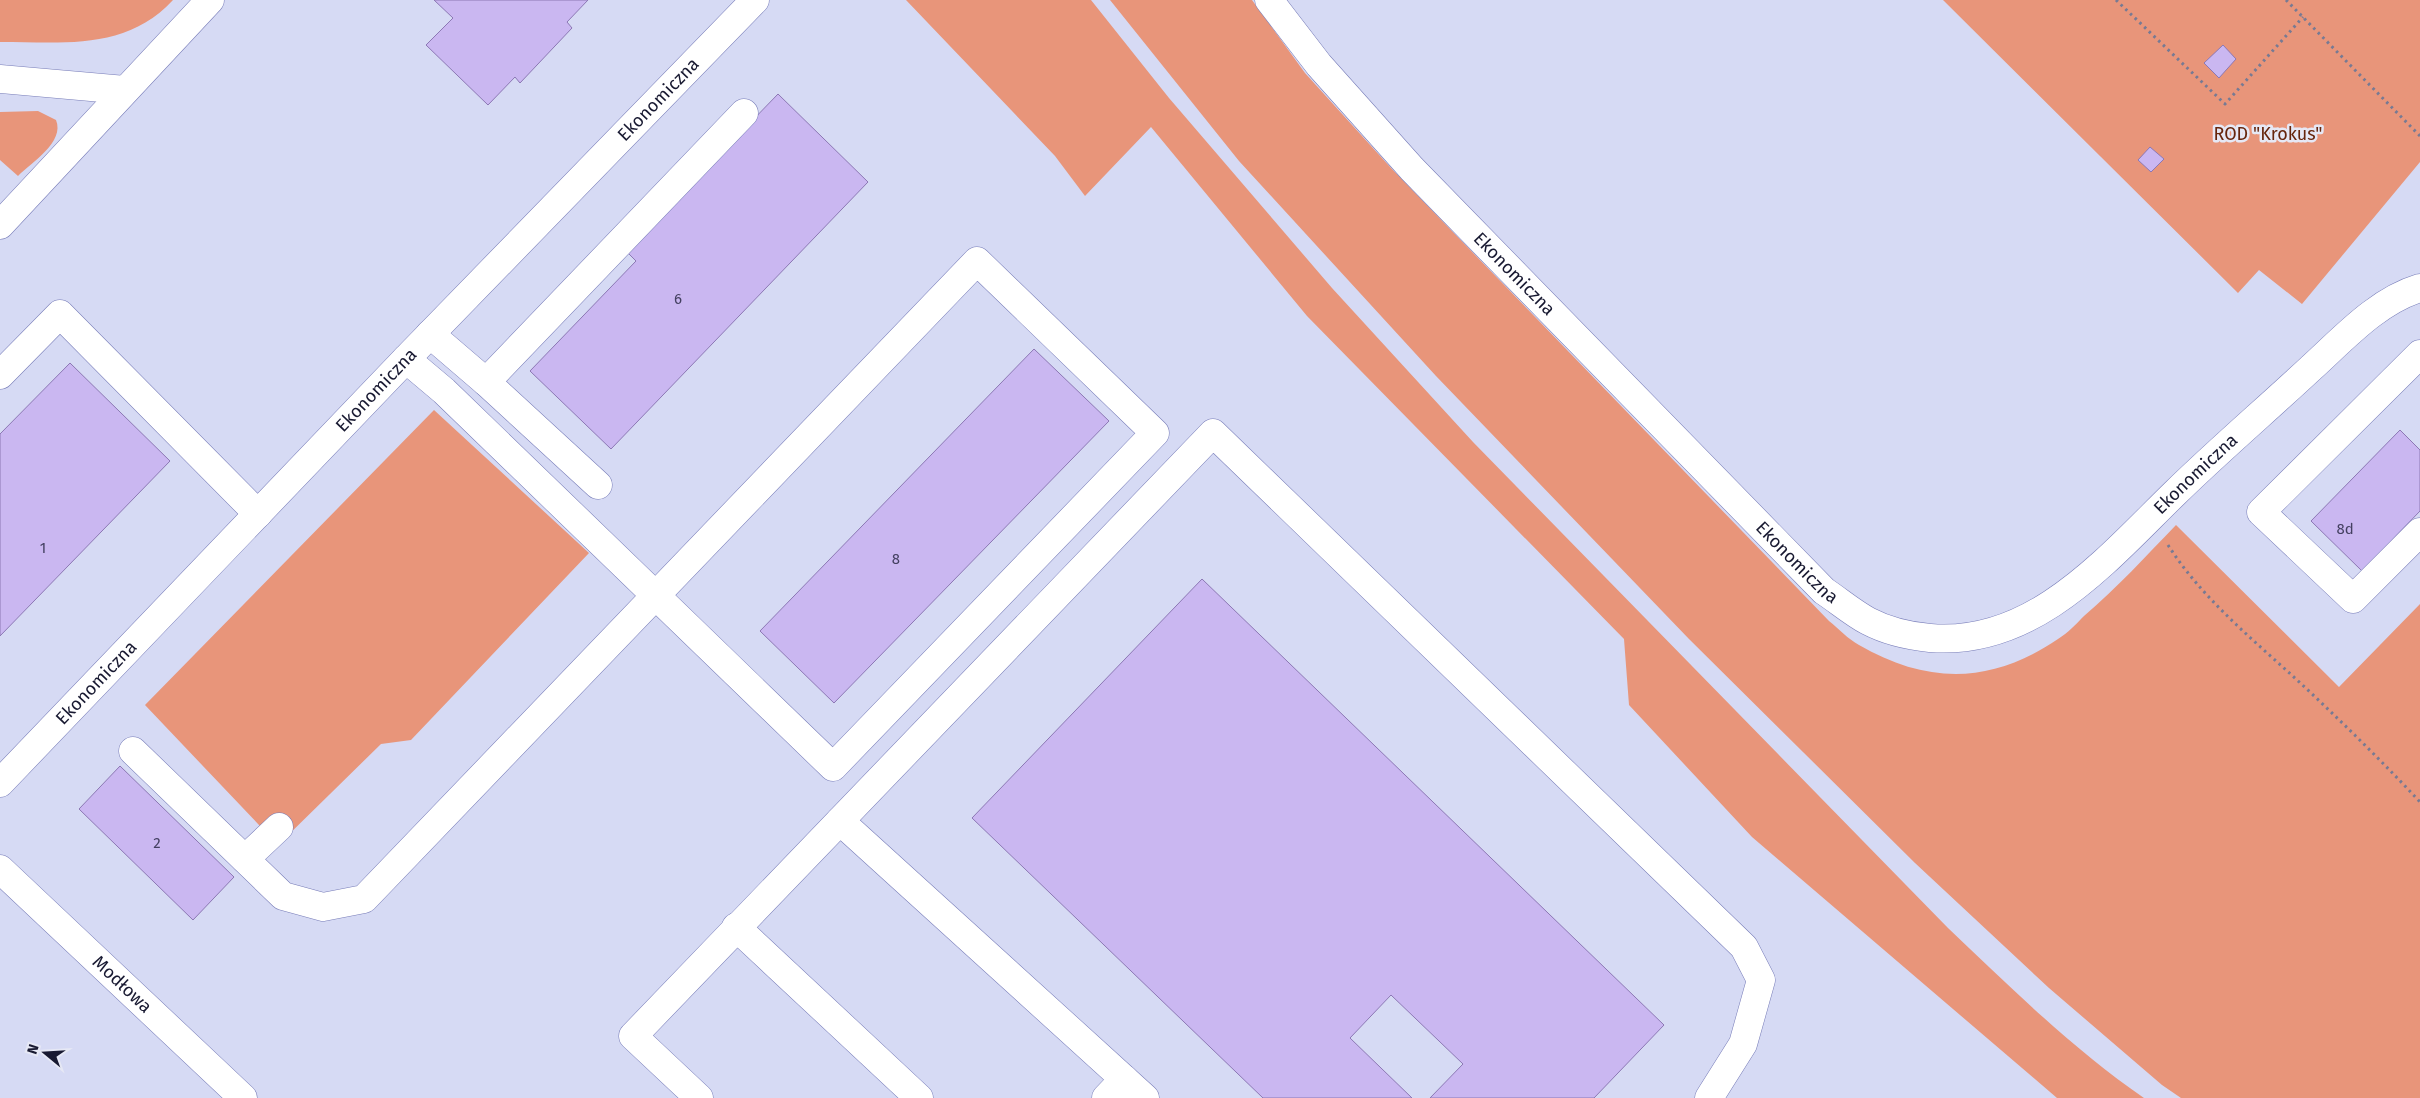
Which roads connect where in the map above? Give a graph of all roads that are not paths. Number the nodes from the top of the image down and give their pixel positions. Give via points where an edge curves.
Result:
1 (210, 0) edge
2 (755, 0) edge
3 (1269, 0) edge
4 (0, 79) edge
5 (125, 90) junction
6 (744, 113) dead end
7 (0, 225) edge
8 (2420, 288) edge
9 (430, 334) junction
10 (2420, 354) edge
11 (406, 359) junction
12 (0, 375) edge
13 (486, 382) junction
14 (598, 484) dead end
15 (258, 514) junction
16 (2420, 532) edge
17 (656, 598) junction
18 (133, 751) dead end
19 (0, 783) edge
20 (840, 820) junction
21 (279, 826) dead end
22 (245, 859) junction
23 (0, 869) edge
24 (736, 927) junction
25 (1115, 1088) edge
26 (243, 1098) edge
27 (699, 1098) edge
28 (919, 1098) edge
29 (1145, 1098) edge
30 (1709, 1098) edge

1 - 5 street
2 - 9 street, Ekonomiczna
3 - 8 street, Ekonomiczna via 1319,65 1412,169 1824,591 1868,621 1906,635 1951,640 2016,625 2055,602 2093,574 2364,321 2392,299
4 - 5 street
5 - 7 street
6 - 13 street
9 - 11 street, Ekonomiczna
9 - 13 street
10 - 16 street via 2261,512 2353,599
11 - 15 street, Ekonomiczna
11 - 17 street via 444,391
12 - 15 street via 60,314
13 - 14 street
15 - 19 street, Ekonomiczna
17 - 17 street via 834,767 1155,433 977,261
17 - 22 street via 364,898 323,907 283,896
18 - 22 street
20 - 24 street
20 - 25 street
20 - 30 street via 1214,433 1744,947 1761,980 1743,1044
21 - 22 street
23 - 26 street, Modłowa
24 - 27 street via 633,1036
24 - 28 street
25 - 29 street

